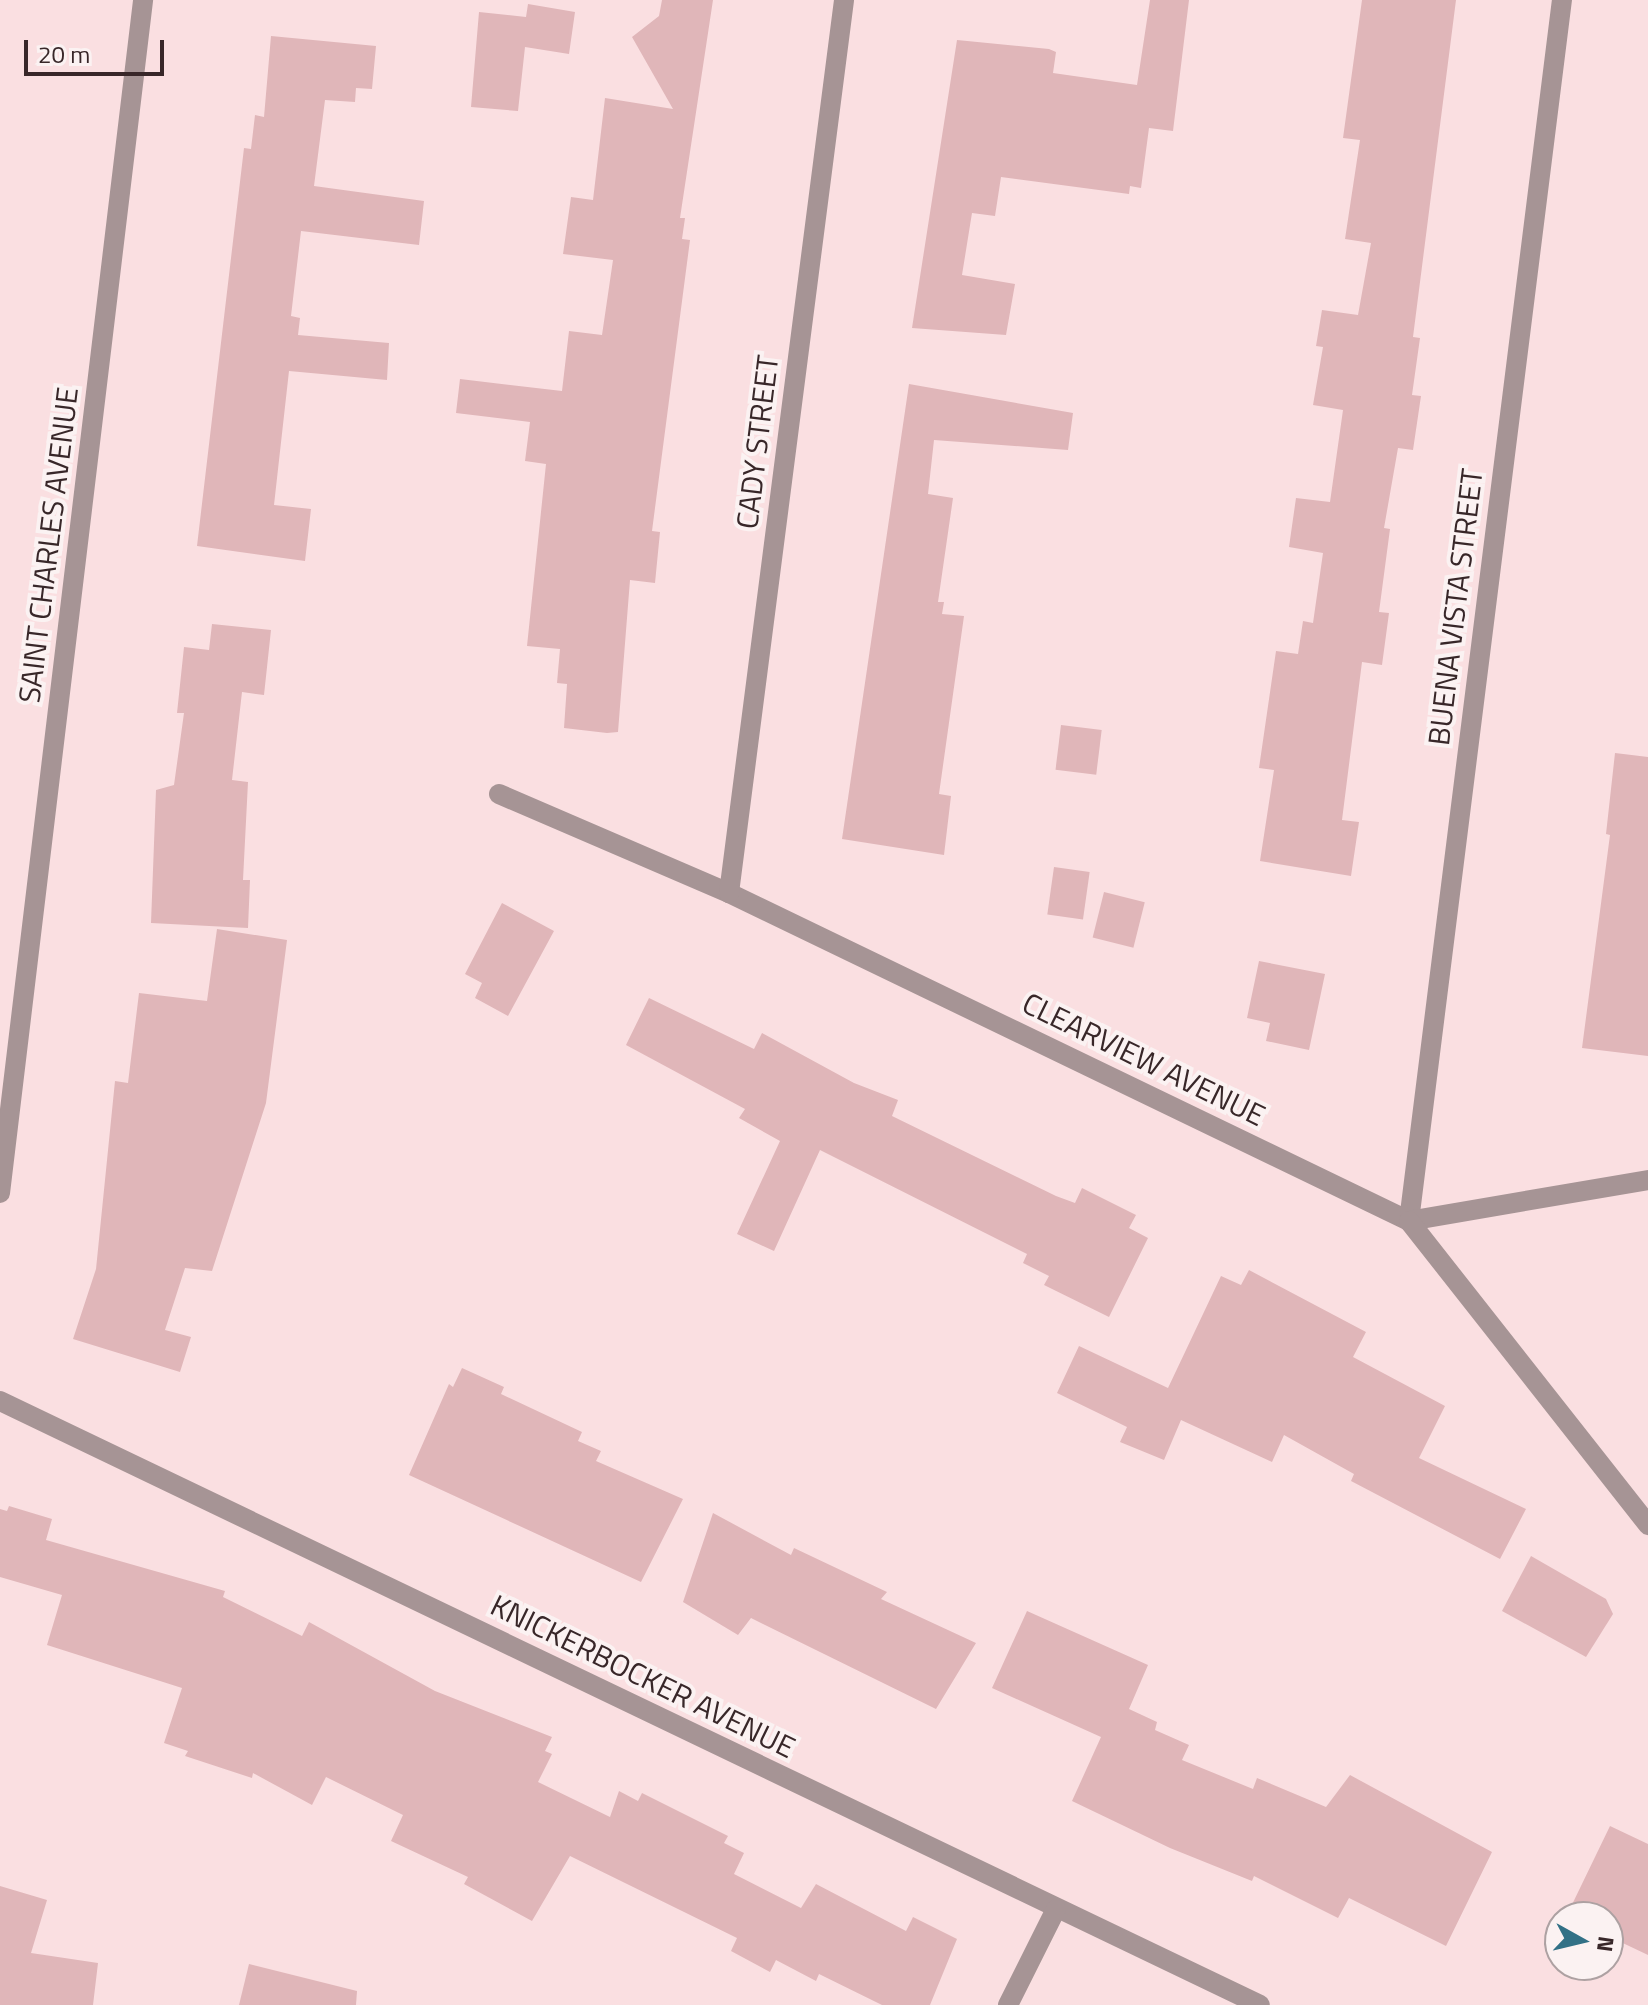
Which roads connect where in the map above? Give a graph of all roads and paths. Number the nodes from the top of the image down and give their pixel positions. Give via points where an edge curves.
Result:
1 (143, 0) edge
2 (844, 0) edge
3 (1562, 0) edge
4 (499, 794) dead end
5 (729, 893) junction
6 (1648, 1180) edge
7 (0, 1193) edge
8 (1409, 1221) junction
9 (0, 1401) edge
10 (1648, 1525) edge
11 (1056, 1909) junction
12 (1008, 2005) edge
13 (1260, 2005) edge

1 - 7 street, SAINT CHARLES AVENUE
2 - 5 street, CADY STREET
3 - 8 street, BUENA VISTA STREET
4 - 5 street, CLEARVIEW AVENUE
5 - 8 street, CLEARVIEW AVENUE
6 - 8 street
8 - 10 street, CLEARVIEW AVENUE
9 - 11 street, KNICKERBOCKER AVENUE
11 - 12 street
11 - 13 street, KNICKERBOCKER AVENUE

